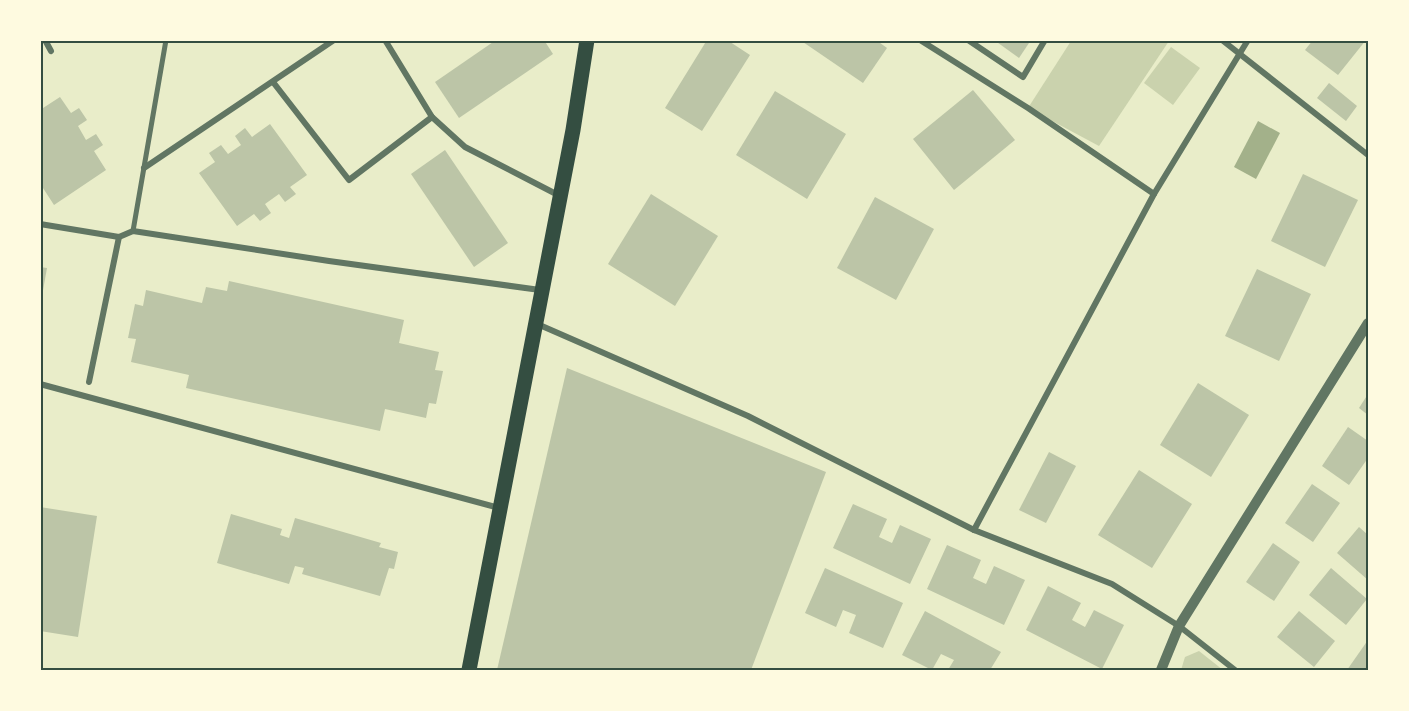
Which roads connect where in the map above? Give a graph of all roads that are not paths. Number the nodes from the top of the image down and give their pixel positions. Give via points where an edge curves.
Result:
1 (45, 40) edge
2 (166, 40) edge
3 (334, 40) edge
4 (385, 40) edge
5 (587, 40) edge
6 (920, 40) edge
7 (968, 40) edge
8 (1045, 40) edge
9 (1222, 40) edge
10 (1248, 40) edge
11 (51, 51) dead end
12 (1239, 54) junction
13 (273, 82) junction
14 (432, 117) junction
15 (1368, 155) edge
16 (144, 168) junction
17 (1154, 194) junction
18 (560, 196) junction
19 (40, 224) edge
20 (134, 231) junction
21 (119, 237) junction
22 (542, 290) junction
23 (535, 322) junction
24 (1368, 323) edge
25 (88, 382) dead end
26 (40, 384) edge
27 (499, 508) junction
28 (974, 530) junction
29 (1179, 626) junction
30 (468, 670) edge
31 (1161, 670) edge
32 (1235, 670) edge

1 - 11 street
2 - 16 street
3 - 13 street
4 - 14 street
5 - 18 main road
6 - 17 street
7 - 8 street via 1023,77
9 - 12 street
10 - 12 street
12 - 15 street
12 - 17 street
13 - 14 street via 349,180
13 - 16 street
14 - 18 street via 465,147
16 - 20 street
17 - 28 street
18 - 22 main road
19 - 21 street
20 - 21 street
20 - 22 street
21 - 25 street
22 - 23 main road
23 - 27 main road
23 - 28 street via 748,416
24 - 29 street
26 - 27 street
27 - 30 main road
28 - 29 street via 1112,584
29 - 31 street
29 - 32 street

